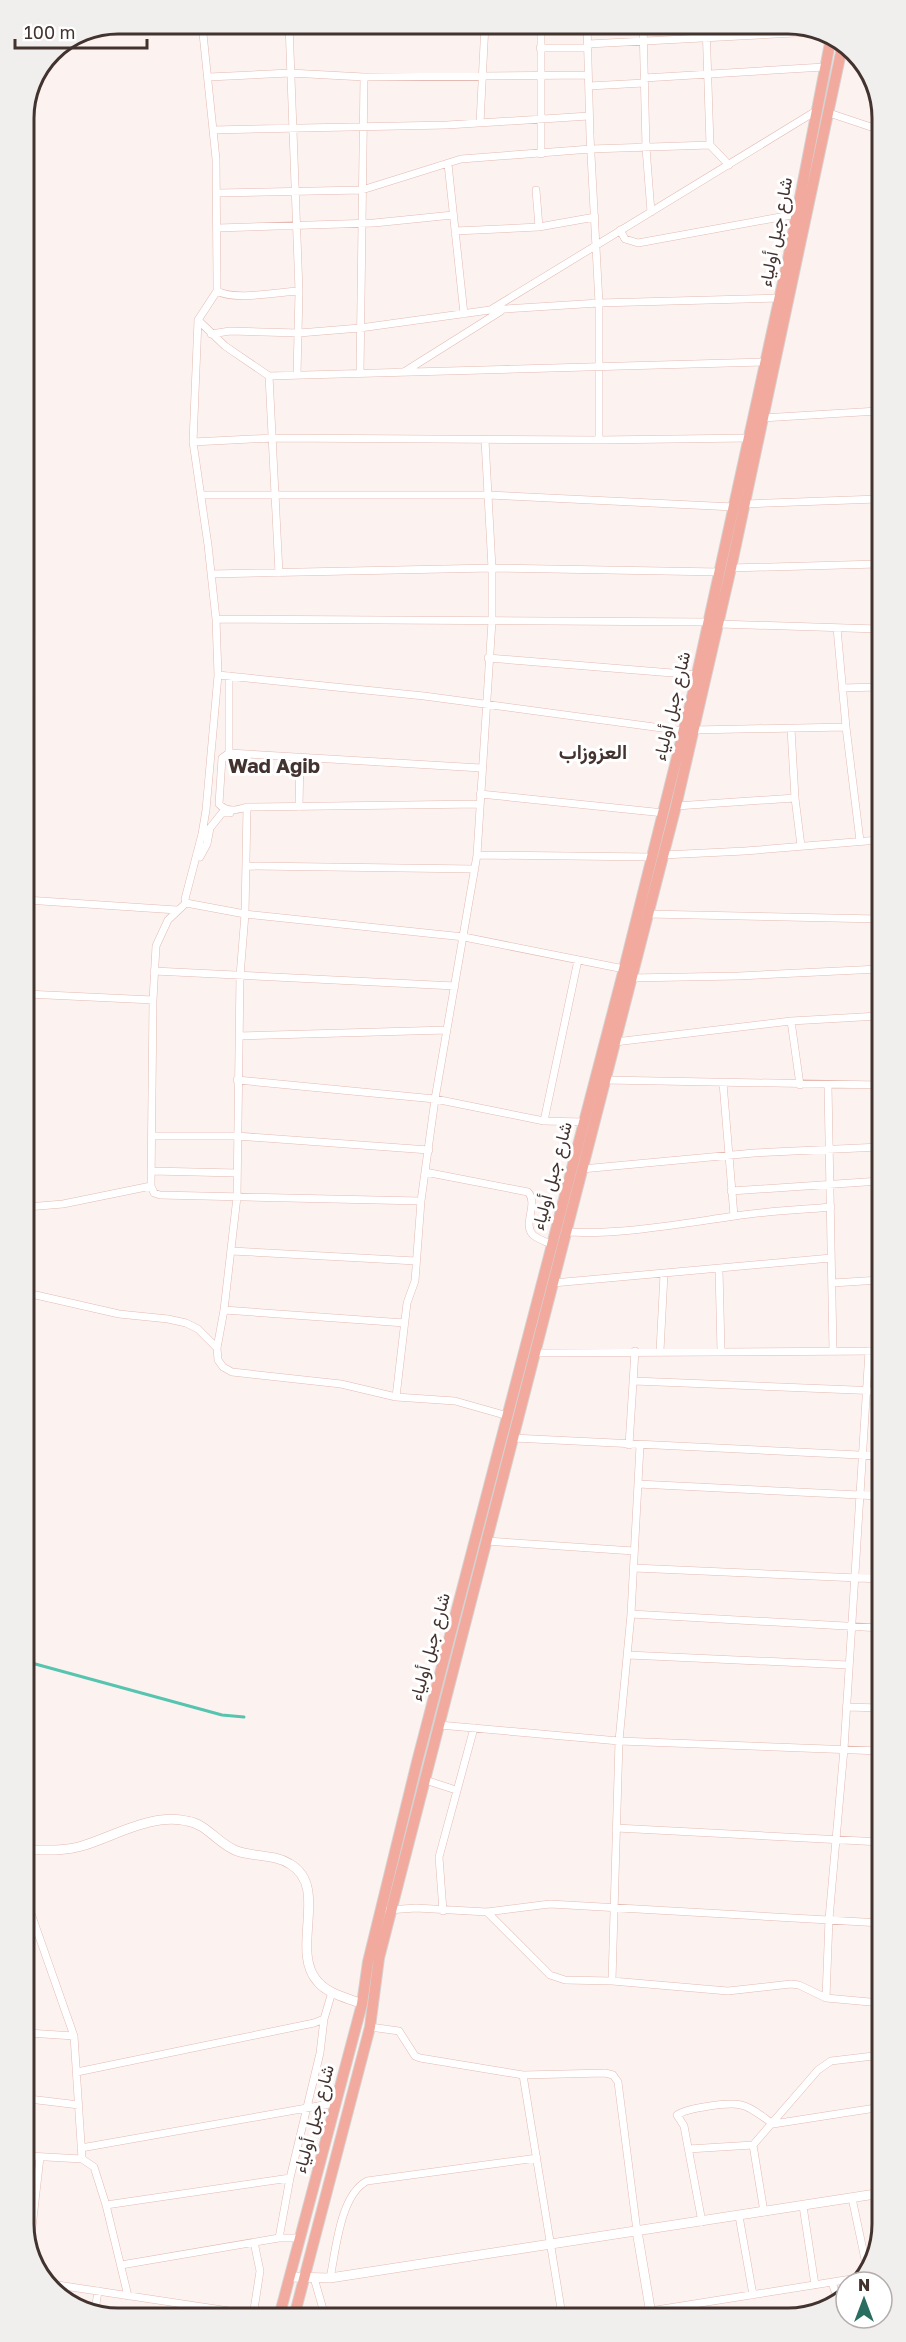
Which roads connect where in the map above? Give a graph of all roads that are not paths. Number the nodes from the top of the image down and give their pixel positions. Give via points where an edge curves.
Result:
1 (203, 35) edge
2 (289, 35) edge
3 (484, 35) edge
4 (541, 35) edge
5 (588, 35) edge
6 (644, 35) edge
7 (706, 35) edge
8 (768, 35) edge
9 (706, 39) junction
10 (644, 42) junction
11 (588, 46) junction
12 (829, 46) edge
13 (540, 48) junction
14 (841, 54) edge
15 (825, 67) junction
16 (290, 73) junction
17 (482, 75) junction
18 (540, 75) junction
19 (588, 75) junction
20 (707, 76) junction
21 (209, 77) junction
22 (364, 77) junction
23 (644, 81) junction
24 (589, 86) junction
25 (816, 111) junction
26 (829, 113) junction
27 (589, 116) junction
28 (541, 118) junction
29 (480, 123) junction
30 (363, 127) junction
31 (872, 127) edge
32 (294, 128) junction
33 (213, 130) junction
34 (710, 145) junction
35 (646, 148) junction
36 (591, 149) junction
37 (542, 154) junction
38 (448, 164) junction
39 (729, 165) junction
40 (362, 190) junction
41 (536, 190) dead end
42 (296, 192) junction
43 (218, 193) junction
44 (651, 212) junction
45 (453, 214) junction
46 (797, 214) junction
47 (595, 217) junction
48 (297, 224) junction
49 (362, 224) junction
50 (539, 226) junction
51 (218, 228) junction
52 (620, 230) junction
53 (455, 231) junction
54 (597, 243) junction
55 (217, 291) junction
56 (299, 291) junction
57 (779, 298) junction
58 (599, 303) junction
59 (503, 309) junction
60 (490, 310) junction
61 (464, 314) junction
62 (198, 320) junction
63 (360, 328) junction
64 (299, 333) junction
65 (211, 334) junction
66 (766, 362) junction
67 (600, 366) junction
68 (404, 372) junction
69 (360, 373) junction
70 (269, 375) junction
71 (297, 375) junction
72 (872, 411) edge
73 (758, 418) junction
74 (273, 438) junction
75 (749, 438) junction
76 (485, 440) junction
77 (599, 440) junction
78 (194, 442) junction
79 (276, 494) junction
80 (201, 495) junction
81 (488, 495) junction
82 (872, 499) edge
83 (739, 505) junction
84 (872, 564) edge
85 (492, 568) junction
86 (731, 568) junction
87 (720, 572) junction
88 (279, 573) junction
89 (211, 574) junction
90 (216, 619) junction
91 (492, 621) junction
92 (714, 623) junction
93 (837, 628) junction
94 (872, 629) edge
95 (488, 658) junction
96 (218, 675) junction
97 (697, 675) junction
98 (229, 676) junction
99 (872, 687) edge
100 (842, 688) junction
101 (485, 706) junction
102 (846, 727) junction
103 (791, 729) junction
104 (689, 730) junction
105 (229, 753) junction
106 (300, 758) junction
107 (481, 768) junction
108 (480, 794) junction
109 (795, 798) junction
110 (480, 804) junction
111 (676, 806) junction
112 (299, 807) junction
113 (247, 810) junction
114 (664, 813) junction
115 (872, 840) edge
116 (860, 841) junction
117 (801, 846) junction
118 (477, 855) junction
119 (658, 856) junction
120 (195, 866) junction
121 (246, 866) junction
122 (475, 869) junction
123 (35, 901) edge
124 (186, 903) junction
125 (177, 910) junction
126 (245, 914) junction
127 (648, 914) junction
128 (872, 919) edge
129 (464, 937) junction
130 (578, 960) junction
131 (872, 969) edge
132 (154, 972) junction
133 (627, 974) junction
134 (240, 976) junction
135 (455, 986) junction
136 (35, 994) edge
137 (153, 1000) junction
138 (872, 1016) edge
139 (615, 1021) junction
140 (791, 1021) junction
141 (447, 1029) junction
142 (239, 1036) junction
143 (615, 1041) junction
144 (237, 1080) junction
145 (605, 1080) junction
146 (723, 1083) junction
147 (800, 1085) junction
148 (872, 1085) edge
149 (828, 1086) junction
150 (435, 1099) junction
151 (544, 1121) junction
152 (583, 1122) junction
153 (152, 1136) junction
154 (237, 1136) junction
155 (872, 1147) edge
156 (429, 1150) junction
157 (830, 1150) junction
158 (729, 1156) junction
159 (582, 1169) junction
160 (152, 1171) junction
161 (426, 1172) junction
162 (237, 1173) junction
163 (872, 1181) edge
164 (831, 1184) junction
165 (151, 1186) junction
166 (731, 1191) junction
167 (237, 1197) junction
168 (421, 1201) junction
169 (35, 1206) edge
170 (831, 1207) junction
171 (734, 1216) junction
172 (565, 1232) junction
173 (551, 1244) junction
174 (231, 1251) junction
175 (831, 1258) junction
176 (416, 1261) junction
177 (719, 1269) junction
178 (664, 1274) junction
179 (872, 1281) edge
180 (553, 1282) junction
181 (832, 1283) junction
182 (35, 1295) edge
183 (224, 1310) junction
184 (405, 1323) junction
185 (217, 1348) junction
186 (635, 1351) junction
187 (660, 1351) junction
188 (721, 1351) junction
189 (832, 1351) junction
190 (869, 1351) joint
191 (534, 1353) junction
192 (634, 1381) junction
193 (867, 1391) junction
194 (872, 1391) edge
195 (396, 1397) junction
196 (508, 1416) junction
197 (513, 1438) junction
198 (629, 1445) junction
199 (640, 1446) junction
200 (861, 1455) junction
201 (872, 1455) edge
202 (638, 1484) junction
203 (859, 1495) junction
204 (872, 1496) edge
205 (486, 1541) junction
206 (634, 1551) junction
207 (634, 1569) junction
208 (854, 1578) junction
209 (872, 1579) edge
210 (631, 1614) junction
211 (851, 1625) junction
212 (872, 1627) edge
213 (628, 1655) junction
214 (848, 1665) junction
215 (846, 1707) junction
216 (872, 1708) edge
217 (439, 1725) junction
218 (474, 1728) junction
219 (619, 1741) junction
220 (844, 1749) junction
221 (872, 1751) edge
222 (425, 1780) junction
223 (456, 1790) junction
224 (616, 1827) junction
225 (837, 1839) junction
226 (872, 1841) edge
227 (35, 1850) edge
228 (612, 1907) junction
229 (386, 1910) junction
230 (443, 1911) junction
231 (487, 1912) junction
232 (829, 1919) junction
233 (872, 1922) edge
234 (35, 1925) edge
235 (612, 1981) junction
236 (332, 1992) junction
237 (826, 1998) junction
238 (872, 2001) edge
239 (362, 2004) junction
240 (324, 2019) junction
241 (370, 2027) junction
242 (35, 2033) edge
243 (74, 2036) junction
244 (872, 2056) edge
245 (77, 2072) junction
246 (523, 2075) junction
247 (35, 2100) edge
248 (335, 2103) junction
249 (78, 2105) junction
250 (308, 2107) junction
251 (872, 2109) edge
252 (773, 2124) junction
253 (753, 2145) junction
254 (81, 2148) junction
255 (688, 2149) junction
256 (35, 2157) edge
257 (40, 2157) junction
258 (537, 2158) junction
259 (82, 2159) junction
260 (290, 2178) junction
261 (35, 2190) edge
262 (872, 2195) edge
263 (852, 2198) junction
264 (106, 2205) junction
265 (803, 2206) junction
266 (764, 2212) junction
267 (740, 2216) junction
268 (702, 2222) junction
269 (637, 2231) junction
270 (279, 2238) junction
271 (300, 2238) junction
272 (254, 2242) junction
273 (552, 2244) junction
274 (864, 2257) edge
275 (121, 2265) junction
276 (290, 2277) junction
277 (309, 2278) junction
278 (330, 2278) junction
279 (832, 2283) joint
280 (815, 2285) junction
281 (62, 2286) edge
282 (834, 2288) edge
283 (98, 2291) junction
284 (753, 2295) junction
285 (128, 2296) junction
286 (96, 2304) edge
287 (198, 2307) edge
288 (254, 2307) edge
289 (282, 2307) edge
290 (298, 2307) edge
291 (321, 2307) edge
292 (561, 2308) edge
293 (649, 2308) edge
294 (680, 2308) edge

1 - 21 street
2 - 16 street
3 - 17 street
4 - 13 street
5 - 11 street
6 - 10 street
7 - 9 street
8 - 9 street
9 - 10 street
9 - 20 street
10 - 11 street
10 - 23 street
11 - 13 street
11 - 19 street
12 - 15 main road, شارع جبل أولياء
13 - 18 street
14 - 26 main road, شارع جبل أولياء
15 - 20 street
15 - 25 main road, شارع جبل أولياء
16 - 21 street
16 - 22 street
16 - 32 street
17 - 18 street
17 - 22 street
17 - 29 street
18 - 19 street
18 - 28 street
19 - 24 street
20 - 23 street
20 - 34 street
21 - 33 street
22 - 30 street
23 - 24 street
23 - 35 street
24 - 27 street
25 - 39 street
25 - 46 main road, شارع جبل أولياء
26 - 31 street
26 - 73 main road, شارع جبل أولياء
27 - 28 street
27 - 36 street
28 - 29 street
28 - 37 street
29 - 30 street
30 - 32 street
30 - 40 street
32 - 33 street
32 - 42 street
33 - 43 street
34 - 35 street
34 - 39 street
35 - 36 street
35 - 44 street
36 - 37 street
36 - 47 street
37 - 38 street via 461,159
38 - 40 street
38 - 45 street
39 - 44 street
40 - 42 street
40 - 49 street
41 - 50 street
42 - 43 street
42 - 48 street
43 - 51 street
44 - 52 street
45 - 49 street
45 - 53 street
46 - 52 street via 638,243 625,239
46 - 57 main road, شارع جبل أولياء
47 - 50 street
47 - 54 street
48 - 49 street
48 - 51 street
48 - 56 street
49 - 63 street
50 - 53 street
51 - 55 street
52 - 54 street
53 - 61 street
54 - 58 street
54 - 60 street
55 - 56 street via 235,295
55 - 62 street
56 - 64 street
57 - 58 street
57 - 66 main road, شارع جبل أولياء
58 - 59 street
58 - 67 street
59 - 60 street
59 - 68 street
60 - 61 street
61 - 63 street
62 - 65 street
62 - 78 street
63 - 64 street
63 - 69 street
64 - 65 street
64 - 71 street
65 - 70 street
66 - 67 street
66 - 73 main road, شارع جبل أولياء
67 - 68 street
67 - 77 street
68 - 69 street
69 - 71 street
70 - 71 street
70 - 74 street
72 - 73 street
73 - 75 main road, شارع جبل أولياء
73 - 83 main road, شارع جبل أولياء
74 - 76 street
74 - 78 street
74 - 79 street
75 - 77 street
75 - 83 main road, شارع جبل أولياء
76 - 77 street
76 - 81 street
78 - 80 street
79 - 80 street
79 - 81 street
79 - 88 street
80 - 89 street
81 - 83 street
81 - 85 street
82 - 83 street
83 - 86 main road, شارع جبل أولياء
83 - 87 main road, شارع جبل أولياء
84 - 86 street
85 - 87 street
85 - 88 street
85 - 91 street
86 - 92 main road, شارع جبل أولياء
87 - 92 main road, شارع جبل أولياء
88 - 89 street
89 - 90 street
90 - 91 street
90 - 96 street
91 - 92 street
91 - 95 street
92 - 93 street
92 - 97 main road, شارع جبل أولياء
92 - 104 main road, شارع جبل أولياء
93 - 94 street
93 - 100 street
95 - 97 street
95 - 101 street
96 - 98 street
96 - 120 street via 209,785
97 - 104 main road, شارع جبل أولياء
98 - 101 street
98 - 105 street
99 - 100 street
100 - 102 street
101 - 104 street
101 - 107 street
102 - 103 street
102 - 116 street
103 - 104 street
103 - 109 street
104 - 111 main road, شارع جبل أولياء
104 - 114 main road, شارع جبل أولياء
105 - 106 street
105 - 113 street via 222,758 219,804 223,809
106 - 107 street
106 - 112 street
107 - 108 street
108 - 110 street
108 - 114 street
109 - 111 street
109 - 117 street
110 - 112 street
110 - 118 street
111 - 119 main road, شارع جبل أولياء
112 - 113 street
113 - 120 street via 222,813 216,819
113 - 121 street
114 - 119 main road, شارع جبل أولياء
115 - 116 street
116 - 117 street
117 - 119 street
118 - 119 street
118 - 122 street
119 - 127 main road, شارع جبل أولياء
119 - 133 main road, شارع جبل أولياء
120 - 124 street
121 - 122 street
121 - 126 street
122 - 129 street
123 - 125 street
124 - 125 street
124 - 126 street
125 - 132 street via 156,946
126 - 129 street
126 - 134 street
127 - 128 street
127 - 133 main road, شارع جبل أولياء
129 - 130 street
129 - 135 street
130 - 133 street
130 - 151 street
131 - 133 street via 739,976
132 - 134 street
132 - 137 street
133 - 139 main road, شارع جبل أولياء
134 - 135 street
134 - 142 street
135 - 141 street
136 - 137 street
137 - 153 street
138 - 140 street
139 - 143 main road, شارع جبل أولياء
139 - 152 main road, شارع جبل أولياء
140 - 143 street
140 - 147 street
141 - 142 street
141 - 150 street
142 - 144 street
143 - 145 main road, شارع جبل أولياء
144 - 150 street
144 - 154 street
145 - 146 street
145 - 159 main road, شارع جبل أولياء
146 - 147 street
146 - 158 street
147 - 149 street
148 - 149 street
149 - 157 street
150 - 151 street
150 - 156 street
151 - 152 street
152 - 173 main road, شارع جبل أولياء
153 - 154 street
153 - 160 street
154 - 156 street
154 - 162 street
155 - 157 street
156 - 161 street
157 - 158 street
157 - 164 street
158 - 159 street
158 - 166 street
159 - 172 main road, شارع جبل أولياء
160 - 162 street
160 - 165 street
161 - 168 street
161 - 173 street via 528,1192 533,1199 531,1230
162 - 167 street
163 - 164 street
164 - 166 street
164 - 170 street
165 - 167 street via 160,1195
165 - 169 street
166 - 171 street
167 - 168 street
167 - 174 street
168 - 176 street
170 - 171 street
170 - 175 street
171 - 172 street via 665,1226
172 - 180 main road, شارع جبل أولياء
173 - 196 main road, شارع جبل أولياء
174 - 176 street
174 - 183 street
175 - 177 street
175 - 181 street
176 - 184 street
177 - 178 street
177 - 188 street
178 - 180 street
178 - 187 street
179 - 181 street
180 - 191 main road, شارع جبل أولياء
181 - 189 street
182 - 185 street via 110,1312 186,1323
183 - 184 street
183 - 185 street
184 - 195 street
185 - 195 street via 218,1360 232,1372 341,1384
186 - 187 street
186 - 191 street
186 - 192 street
187 - 188 street
188 - 189 street
189 - 190 street
190 - 193 street
191 - 197 main road, شارع جبل أولياء
192 - 193 street
192 - 198 street
193 - 194 street
193 - 200 street
195 - 196 street via 455,1401
196 - 229 main road, شارع جبل أولياء
197 - 198 street
197 - 205 main road, شارع جبل أولياء
198 - 199 street
199 - 200 street
199 - 202 street
200 - 201 street
200 - 203 street
202 - 203 street
202 - 206 street
203 - 204 street
203 - 208 street
205 - 206 street
205 - 217 main road, شارع جبل أولياء
206 - 207 street
207 - 208 street
207 - 210 street
208 - 209 street
208 - 211 street
210 - 211 street
210 - 213 street
211 - 212 street
211 - 214 street
213 - 214 street
213 - 219 street
214 - 215 street
215 - 216 street
215 - 220 street
217 - 218 street
217 - 222 main road, شارع جبل أولياء
218 - 219 street
218 - 223 street
219 - 220 street
219 - 224 street
220 - 221 street
220 - 225 street
222 - 223 street
222 - 229 main road, شارع جبل أولياء
223 - 230 street via 439,1857
224 - 225 street
224 - 228 street
225 - 226 street
225 - 232 street
227 - 236 street via 66,1849 151,1823 186,1820 236,1851 291,1864 308,1889 306,1944 312,1973 318,1983
228 - 231 street via 550,1904
228 - 232 street
228 - 235 street
229 - 230 street
229 - 239 main road, شارع جبل أولياء via 368,1962
229 - 241 main road, شارع جبل أولياء
230 - 231 street
231 - 235 street via 550,1975 565,1980
232 - 233 street
232 - 237 street
234 - 243 street
235 - 237 street via 728,1991 791,1984
236 - 239 street
236 - 240 street
237 - 238 street
239 - 248 main road, شارع جبل أولياء
240 - 245 street
240 - 250 street
241 - 246 street via 399,2031 420,2058
241 - 277 main road, شارع جبل أولياء
242 - 243 street
243 - 245 street
244 - 252 street via 831,2061 818,2070
245 - 249 street
246 - 258 street
246 - 269 street via 614,2075
247 - 249 street
248 - 250 street
248 - 271 main road, شارع جبل أولياء
249 - 254 street
250 - 254 street
250 - 260 street
251 - 252 street
252 - 253 street
252 - 255 street via 743,2105 682,2111 676,2115 684,2126
253 - 255 street
253 - 266 street
254 - 259 street
255 - 268 street
256 - 257 street
257 - 259 street
257 - 261 street
258 - 273 street
258 - 278 street via 367,2181 358,2186 345,2210
259 - 264 street via 94,2167
260 - 264 street
260 - 270 street
262 - 263 street
263 - 265 street
263 - 274 street
264 - 275 street
265 - 266 street
265 - 280 street
266 - 267 street
267 - 268 street
267 - 284 street
268 - 269 street
269 - 273 street
269 - 293 street
270 - 271 street
270 - 272 street
271 - 276 main road, شارع جبل أولياء
272 - 275 street
272 - 288 street via 260,2271
273 - 278 street
273 - 292 street
275 - 285 street
276 - 277 street
276 - 289 main road, شارع جبل أولياء
277 - 278 street
277 - 290 main road, شارع جبل أولياء
277 - 291 street
279 - 280 street
279 - 282 street
280 - 284 street
281 - 283 street
283 - 285 street
283 - 286 street
284 - 294 street
285 - 287 street

